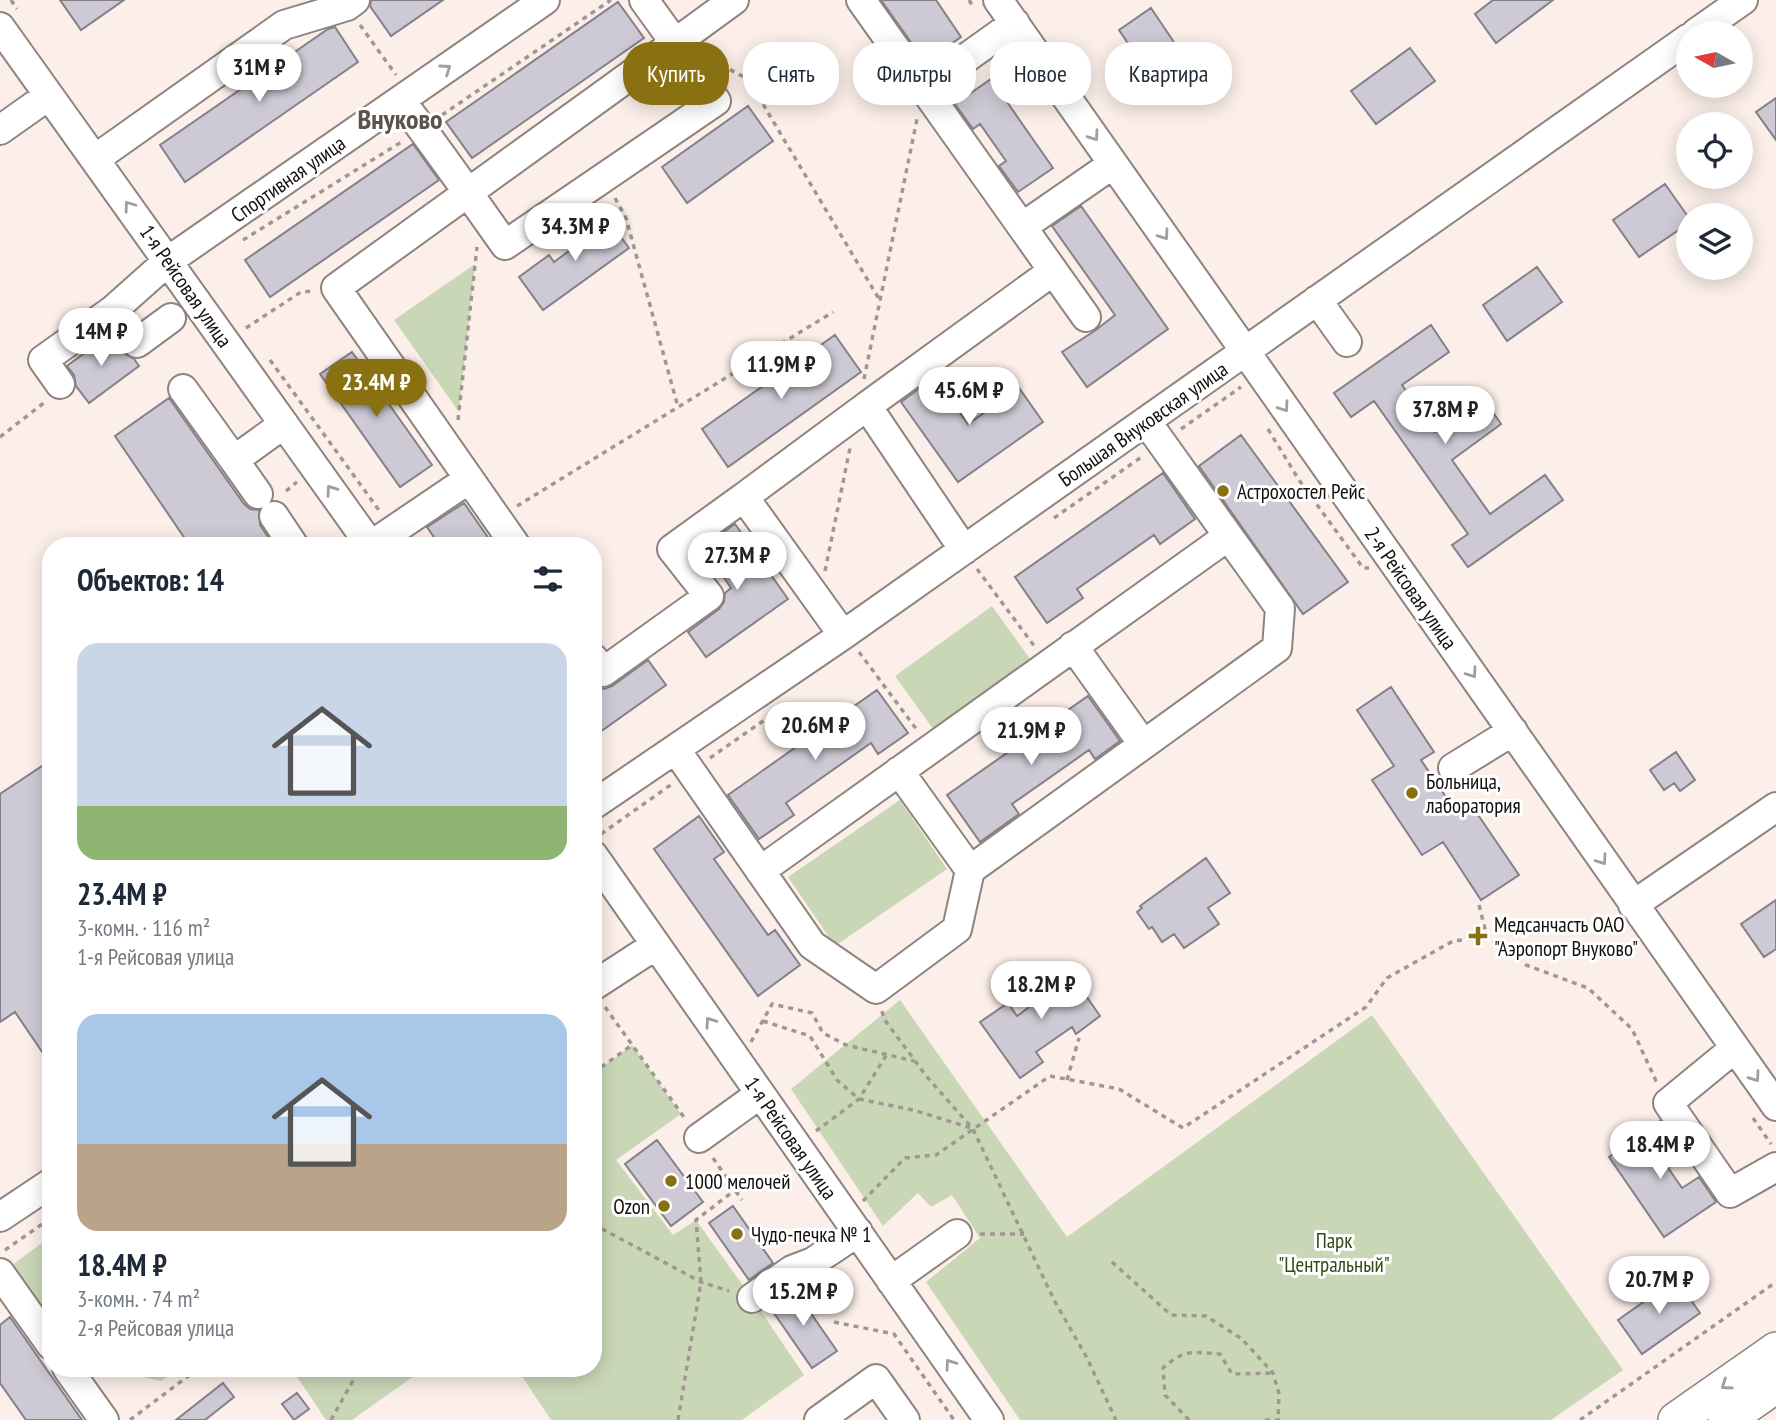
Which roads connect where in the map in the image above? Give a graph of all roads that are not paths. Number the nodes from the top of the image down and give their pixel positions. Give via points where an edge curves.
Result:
1 (545, 0) edge
2 (644, 0) edge
3 (734, 0) edge
4 (861, 0) edge
5 (999, 0) edge
6 (1743, 0) edge
7 (351, 3) edge
8 (1713, 21) edge
9 (1015, 23) junction
10 (0, 27) edge
11 (674, 42) edge
12 (676, 42) edge
13 (890, 42) edge
14 (1676, 47) edge
15 (976, 51) edge
16 (623, 84) edge
17 (48, 96) junction
18 (405, 98) junction
19 (710, 105) edge
20 (934, 105) edge
21 (0, 130) edge
22 (95, 159) junction
23 (1114, 164) junction
24 (474, 201) junction
25 (1022, 227) junction
26 (168, 261) junction
27 (1053, 271) junction
28 (1317, 300) junction
29 (113, 310) junction
30 (1086, 317) dead end
31 (171, 318) dead end
32 (1347, 342) dead end
33 (1245, 351) junction
34 (60, 384) dead end
35 (183, 389) dead end
36 (862, 410) junction
37 (1146, 421) junction
38 (284, 424) junction
39 (234, 460) junction
40 (461, 468) junction
41 (744, 497) junction
42 (290, 537) edge
43 (375, 537) edge
44 (383, 537) edge
45 (510, 537) edge
46 (1227, 537) junction
47 (964, 550) junction
48 (843, 635) junction
49 (1073, 646) junction
50 (602, 671) edge
51 (1513, 731) junction
52 (1143, 744) junction
53 (676, 750) junction
54 (1453, 768) dead end
55 (899, 771) junction
56 (602, 799) edge
57 (1776, 807) edge
58 (602, 868) edge
59 (970, 870) junction
60 (760, 871) junction
61 (1633, 905) junction
62 (656, 945) junction
63 (602, 990) edge
64 (1735, 1048) junction
65 (760, 1094) junction
66 (1776, 1106) edge
67 (699, 1138) road end
68 (1776, 1167) edge
69 (42, 1188) edge
70 (0, 1217) edge
71 (851, 1224) junction
72 (957, 1234) road end
73 (0, 1272) edge
74 (891, 1281) junction
75 (752, 1298) road end
76 (42, 1332) edge
77 (1776, 1350) edge
78 (73, 1377) edge
79 (1776, 1385) edge
80 (104, 1420) edge
81 (818, 1420) edge
82 (905, 1420) edge
83 (989, 1420) edge
84 (1676, 1420) edge
85 (1726, 1420) edge

18 -> 1 street, Спортивная улица
2 - 11 street
3 - 12 street
4 - 13 street
5 - 9 street, 2-я Рейсовая улица
6 - 8 street
7 - 22 street via 284,26
9 - 15 street
9 -> 23 street, 2-я Рейсовая улица
10 - 17 street, 1-я Рейсовая улица
14 - 28 street, Большая Внуковская улица
16 - 24 street
17 - 21 street
17 - 22 street, 1-я Рейсовая улица
18 - 24 street
18 - 26 street, Спортивная улица
19 - 24 street via 505,245
20 - 25 street
26 -> 22 street, 1-я Рейсовая улица
23 - 25 street
23 -> 33 street, 2-я Рейсовая улица
24 - 40 street via 336,288
25 - 27 street
26 - 29 street, Спортивная улица
26 - 38 street, 1-я Рейсовая улица
27 - 30 street
27 - 36 street
28 - 32 street
28 - 33 street, Большая Внуковская улица
29 - 31 street via 137,343
29 - 34 street, Спортивная улица via 43,360
33 - 37 street, Большая Внуковская улица
33 -> 51 street, 2-я Рейсовая улица
35 - 39 street
36 - 41 street
36 - 47 street
37 - 46 street
37 - 47 street, Большая Внуковская улица
38 - 39 street
43 -> 38 street, 1-я Рейсовая улица
39 - 42 street via 273,500
40 - 44 street
40 - 45 street
41 - 48 street
41 - 50 street via 672,549 709,596
46 - 49 street
46 - 52 street via 1280,608 1277,648
47 - 48 street, Большая Внуковская улица
48 - 53 street, Большая Внуковская улица
49 - 52 street
49 - 55 street
51 - 54 street
51 -> 61 street, 2-я Рейсовая улица
52 - 59 street
53 - 56 street, Большая Внуковская улица
53 - 60 street
55 - 59 street
55 - 60 street
57 - 61 street
58 - 62 street, 1-я Рейсовая улица
59 - 60 street via 957,929 876,989 812,945
61 - 64 street, 2-я Рейсовая улица
62 - 63 street
65 -> 62 street, 1-я Рейсовая улица
64 -> 66 street, 2-я Рейсовая улица
64 - 68 street via 1668,1103 1730,1193
65 - 67 street
65 - 71 street, 1-я Рейсовая улица
69 - 70 street
71 - 74 street, 1-я Рейсовая улица
71 - 75 street via 814,1262 792,1270
72 - 74 street
73 - 76 street
83 -> 74 street, 1-я Рейсовая улица
77 -> 84 main road
78 - 80 street
79 - 85 main road
81 - 82 street via 876,1379

